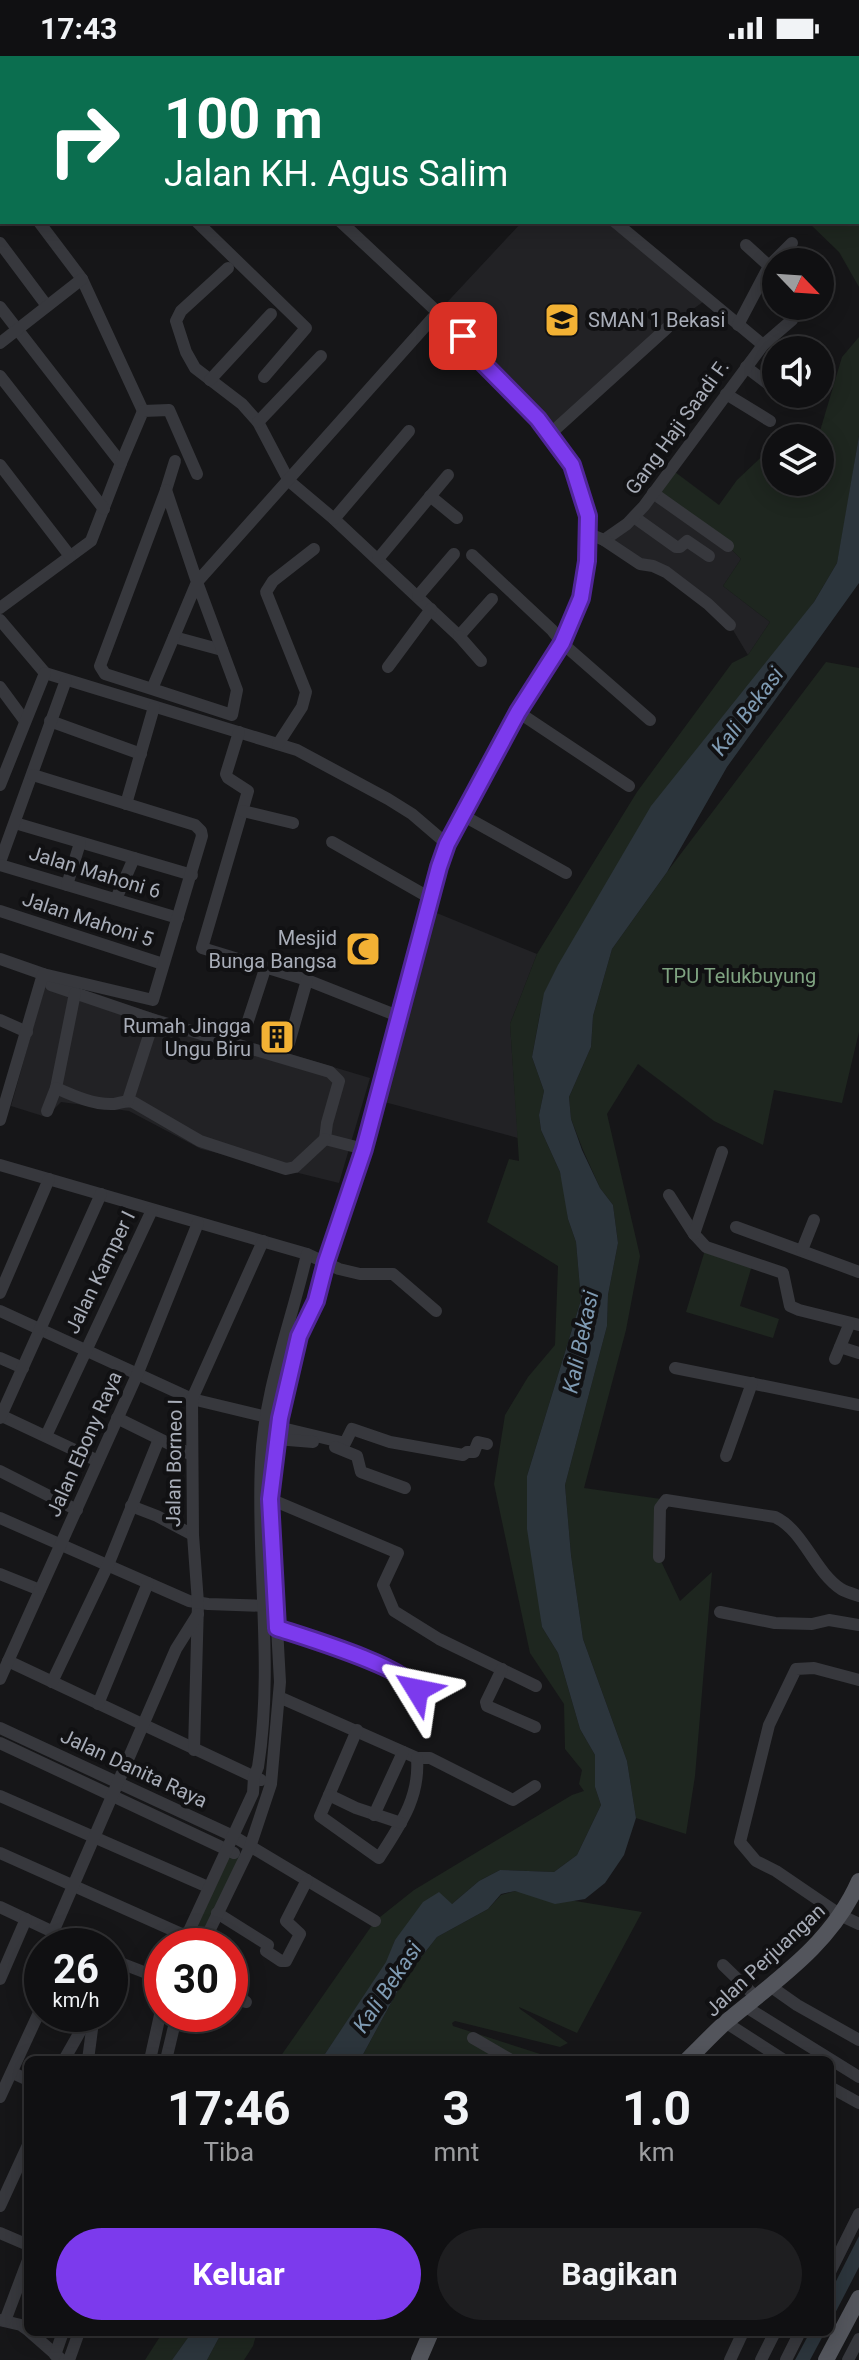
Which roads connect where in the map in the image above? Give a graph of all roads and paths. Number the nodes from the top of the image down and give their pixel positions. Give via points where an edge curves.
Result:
1 (41, 224) edge
2 (199, 224) edge
3 (343, 224) edge
4 (617, 224) edge
5 (0, 243) edge
6 (792, 243) dead end
7 (746, 245) dead end
8 (787, 248) edge
9 (762, 260) edge
10 (228, 268) dead end
11 (82, 279) junction
12 (762, 279) edge
13 (47, 306) junction
14 (0, 307) edge
15 (438, 312) junction
16 (271, 314) dead end
17 (792, 320) dead end
18 (738, 325) junction
19 (667, 328) dead end
20 (17, 329) junction
21 (773, 336) edge
22 (0, 343) edge
23 (762, 344) edge
24 (762, 346) edge
25 (321, 356) dead end
26 (746, 367) junction
27 (0, 376) edge
28 (264, 377) dead end
29 (762, 379) edge
30 (210, 380) junction
31 (726, 394) junction
32 (143, 411) junction
33 (770, 421) dead end
34 (258, 422) junction
35 (409, 431) dead end
36 (550, 434) junction
37 (175, 461) dead end
38 (121, 463) junction
39 (0, 465) edge
40 (197, 474) dead end
41 (448, 475) dead end
42 (289, 481) junction
43 (166, 490) junction
44 (653, 493) junction
45 (430, 496) junction
46 (104, 509) junction
47 (634, 517) junction
48 (457, 518) dead end
49 (334, 519) junction
50 (587, 533) junction
51 (604, 540) junction
52 (728, 546) dead end
53 (314, 549) dead end
54 (454, 554) dead end
55 (472, 555) dead end
56 (70, 556) junction
57 (709, 556) dead end
58 (378, 559) junction
59 (197, 582) junction
60 (418, 596) junction
61 (492, 599) dead end
62 (3, 600) edge
63 (431, 609) junction
64 (0, 620) edge
65 (730, 625) dead end
66 (459, 636) junction
67 (174, 637) junction
68 (562, 643) junction
69 (222, 650) junction
70 (481, 661) dead end
71 (388, 667) dead end
72 (45, 673) junction
73 (66, 680) junction
74 (0, 687) edge
75 (152, 689) junction
76 (154, 707) junction
77 (518, 712) junction
78 (650, 720) dead end
79 (25, 721) junction
80 (50, 721) junction
81 (239, 732) junction
82 (278, 744) junction
83 (141, 754) junction
84 (3, 764) edge
85 (33, 775) junction
86 (0, 785) edge
87 (629, 786) dead end
88 (126, 804) junction
89 (243, 811) junction
90 (464, 816) junction
91 (15, 823) junction
92 (293, 823) dead end
93 (332, 842) dead end
94 (80, 843) junction
95 (447, 844) junction
96 (134, 858) junction
97 (0, 864) edge
98 (566, 873) dead end
99 (192, 875) junction
100 (67, 885) junction
101 (430, 898) junction
102 (116, 899) junction
103 (0, 911) edge
104 (178, 918) junction
105 (0, 959) edge
106 (163, 964) junction
107 (265, 969) junction
108 (43, 974) junction
109 (307, 980) junction
110 (51, 985) dead end
111 (75, 993) junction
112 (398, 1016) junction
113 (0, 1020) edge
114 (154, 1020) junction
115 (247, 1024) dead end
116 (27, 1032) junction
117 (289, 1043) dead end
118 (56, 1088) junction
119 (128, 1100) junction
120 (47, 1111) dead end
121 (1, 1113) edge
122 (325, 1139) junction
123 (364, 1149) junction
124 (722, 1152) dead end
125 (1, 1169) edge
126 (49, 1179) junction
127 (101, 1194) junction
128 (669, 1195) dead end
129 (152, 1210) junction
130 (814, 1220) dead end
131 (198, 1223) junction
132 (736, 1227) dead end
133 (694, 1234) junction
134 (263, 1241) junction
135 (802, 1250) junction
136 (307, 1254) junction
137 (326, 1262) junction
138 (859, 1272) edge
139 (0, 1293) edge
140 (0, 1311) edge
141 (436, 1311) dead end
142 (854, 1325) edge
143 (40, 1331) junction
144 (84, 1351) junction
145 (859, 1353) edge
146 (0, 1358) edge
147 (23, 1368) junction
148 (675, 1368) dead end
149 (137, 1375) junction
150 (752, 1383) junction
151 (192, 1399) junction
152 (859, 1405) edge
153 (0, 1416) edge
154 (264, 1417) junction
155 (117, 1418) junction
156 (278, 1428) junction
157 (46, 1436) junction
158 (159, 1439) junction
159 (487, 1444) dead end
160 (192, 1455) junction
161 (726, 1456) dead end
162 (98, 1461) junction
163 (0, 1471) edge
164 (405, 1488) dead end
165 (270, 1499) junction
166 (131, 1506) junction
167 (77, 1510) junction
168 (0, 1518) edge
169 (193, 1535) junction
170 (61, 1544) junction
171 (659, 1557) dead end
172 (108, 1565) junction
173 (0, 1574) edge
174 (148, 1583) junction
175 (40, 1590) junction
176 (859, 1596) edge
177 (277, 1604) junction
178 (263, 1605) junction
179 (198, 1609) junction
180 (720, 1612) dead end
181 (859, 1625) edge
182 (277, 1628) junction
183 (8, 1661) junction
184 (502, 1669) junction
185 (0, 1679) edge
186 (859, 1680) edge
187 (52, 1682) junction
188 (536, 1686) dead end
189 (279, 1697) junction
190 (98, 1704) junction
191 (415, 1708) dead end
192 (143, 1725) junction
193 (535, 1727) dead end
194 (0, 1728) edge
195 (357, 1730) junction
196 (0, 1743) edge
197 (194, 1750) junction
198 (403, 1752) junction
199 (417, 1758) junction
200 (254, 1777) junction
201 (271, 1784) junction
202 (535, 1786) dead end
203 (114, 1789) junction
204 (329, 1795) junction
205 (0, 1796) edge
206 (374, 1815) junction
207 (401, 1823) junction
208 (233, 1836) junction
209 (94, 1838) junction
210 (227, 1849) junction
211 (247, 1852) junction
212 (0, 1853) edge
213 (307, 1880) junction
214 (859, 1881) edge
215 (74, 1886) junction
216 (208, 1887) junction
217 (0, 1907) edge
218 (217, 1913) junction
219 (842, 1916) junction
220 (26, 1919) junction
221 (375, 1921) dead end
222 (859, 1924) edge
223 (45, 1928) edge
224 (55, 1928) edge
225 (158, 1928) edge
226 (190, 1928) edge
227 (210, 1928) edge
228 (723, 1965) dead end
229 (0, 1979) edge
230 (770, 1986) junction
231 (751, 2002) junction
232 (725, 2022) junction
233 (31, 2032) edge
234 (81, 2032) edge
235 (90, 2032) edge
236 (156, 2032) edge
237 (173, 2032) edge
238 (473, 2038) dead end
239 (859, 2040) edge
240 (66, 2056) edge
241 (88, 2056) edge
242 (151, 2056) edge
243 (167, 2056) edge
244 (504, 2056) edge
245 (691, 2056) edge
246 (778, 2056) edge
247 (829, 2056) edge
248 (834, 2060) edge
249 (13, 2073) junction
250 (859, 2077) edge
251 (24, 2078) edge
252 (834, 2089) edge
253 (0, 2097) edge
254 (859, 2103) edge
255 (24, 2154) edge
256 (0, 2206) edge
257 (859, 2214) edge
258 (0, 2233) edge
259 (24, 2243) edge
260 (834, 2264) edge
261 (24, 2269) edge
262 (859, 2298) edge
263 (2, 2321) edge
264 (24, 2327) edge
265 (35, 2336) edge
266 (62, 2336) edge
267 (78, 2336) edge
268 (429, 2336) edge
269 (741, 2336) edge
270 (773, 2336) edge
271 (798, 2336) edge
272 (859, 2339) edge
273 (59, 2358) edge
274 (69, 2360) edge
275 (419, 2360) edge
276 (730, 2360) edge
277 (761, 2360) edge
278 (786, 2360) edge
279 (826, 2360) edge
280 (848, 2360) edge

1 - 11 street
2 - 28 street via 306,328
3 - 15 street
4 - 18 street
5 - 13 street
6 - 8 street
7 - 9 street
10 - 30 street via 176,321 192,362
11 - 13 street
11 - 32 street
12 - 18 street
13 - 20 street
14 - 20 street
15 - 36 street
15 - 42 street
16 - 30 street
17 - 21 street, Gang Haji Saadi F.
18 - 23 street
19 - 36 street
20 - 22 street
20 - 38 street
24 - 26 street, Gang Haji Saadi F.
25 - 34 street
26 - 29 street
26 - 31 street, Gang Haji Saadi F.
27 - 46 street
30 - 34 street
31 - 33 street
31 - 44 street, Gang Haji Saadi F.
32 - 38 street
32 - 40 street via 171,411
34 - 42 street
35 - 49 street
36 - 50 street via 576,476 588,516
37 - 43 street
38 - 46 street
39 - 56 street
41 - 45 street
42 - 49 street
42 - 59 street
43 - 59 street
43 - 75 street via 100,666 105,674
44 - 47 street, Gang Haji Saadi F.
44 - 52 street
45 - 48 street
45 - 58 street
46 - 56 street via 91,541
47 - 51 street, Gang Haji Saadi F.
47 - 57 street via 676,547 687,541
49 - 58 street
50 - 51 street
50 - 68 street via 584,588
51 - 65 street via 640,564 666,572
53 - 82 street via 266,592 306,692
54 - 60 street
55 - 68 street
56 - 62 street
58 - 60 street
59 - 67 street
59 - 69 street
60 - 63 street
61 - 66 street
63 - 66 street
63 - 71 street
64 - 72 street
66 - 70 street
67 - 69 street
67 - 75 street
68 - 77 street
68 - 78 street
69 - 75 street via 237,690 232,715
72 - 73 street
72 - 79 street
73 - 76 street
73 - 80 street
74 - 79 street
76 - 81 street
76 - 83 street
77 - 87 street
77 - 90 street
79 - 84 street
80 - 83 street
80 - 85 street
81 - 82 street
81 - 89 street via 226,774 248,791
82 - 95 street via 314,757 378,793
83 - 88 street
84 - 86 street
85 - 88 street
85 - 91 street
88 - 99 street via 199,828 202,836
89 - 92 street
89 - 107 street via 202,948
90 - 95 street
90 - 98 street
91 - 94 street
91 - 97 street
93 - 101 street
94 - 96 street
94 - 100 street
95 - 101 street
96 - 99 street
96 - 102 street
97 - 100 street, Jalan Mahoni 6
99 - 104 street
100 - 102 street, Jalan Mahoni 6
101 - 112 street
102 - 104 street, Jalan Mahoni 6
103 - 106 street, Jalan Mahoni 5
104 - 106 street
105 - 108 street
106 - 108 street via 151,1001
107 - 109 street
107 - 115 street
108 - 116 street
109 - 112 street
109 - 117 street
110 - 111 street
111 - 114 street
111 - 118 street
112 - 123 street
113 - 116 street
114 - 119 street
114 - 122 street via 337,1076
116 - 121 street
118 - 119 street via 94,1102
118 - 120 street
119 - 122 street via 200,1141 286,1169
122 - 123 street
123 - 137 street
124 - 133 street
125 - 126 street
126 - 127 street
126 - 139 street
127 - 129 street
127 - 143 street
128 - 133 street
129 - 131 street
129 - 144 street, Jalan Kamper I
130 - 135 street
131 - 134 street
131 - 149 street, Jalan Ebony Raya
132 - 135 street
133 - 142 street via 706,1247 783,1273 790,1306
134 - 136 street
134 - 151 street, Jalan Borneo I
135 - 138 street
136 - 137 street
136 - 154 street
137 - 141 street via 360,1274 393,1274
137 - 156 street via 299,1336
140 - 143 street
142 - 145 street via 837,1353
143 - 144 street
143 - 147 street
144 - 149 street
144 - 157 street, Jalan Kamper I
146 - 147 street
147 - 153 street
148 - 150 street
149 - 151 street
149 - 155 street, Jalan Ebony Raya
150 - 152 street
150 - 161 street
151 - 154 street
151 - 160 street, Jalan Borneo I
153 - 157 street
154 - 156 street
154 - 178 street
155 - 158 street
155 - 162 street, Jalan Ebony Raya
156 - 159 street via 345,1443 352,1429 463,1455 474,1452 478,1442
156 - 164 street via 353,1452 361,1472
156 - 165 street
157 - 162 street
158 - 160 street
158 - 166 street
160 - 169 street, Jalan Borneo I
162 - 167 street, Jalan Ebony Raya
163 - 167 street
165 - 177 street
165 - 184 street via 398,1553 383,1585 394,1611
166 - 169 street
166 - 172 street
167 - 170 street, Jalan Ebony Raya
168 - 170 street
169 - 179 street, Jalan Borneo I
170 - 172 street
170 - 175 street, Jalan Ebony Raya
171 - 176 street via 660,1508 666,1500 775,1517 788,1525 840,1589
172 - 174 street
172 - 187 street
173 - 175 street
174 - 179 street
174 - 190 street
175 - 183 street, Jalan Ebony Raya
177 - 178 street
177 - 182 street
178 - 179 street
178 - 200 street via 265,1686
179 - 192 street
179 - 197 street, Jalan Borneo I
180 - 181 street via 775,1623 829,1620
182 - 189 street
182 - 191 street via 367,1659 409,1680 417,1690
183 - 185 street, Jalan Ebony Raya
183 - 187 street
184 - 188 street
184 - 193 street via 487,1706
186 - 219 street via 814,1668 796,1669 769,1725 740,1842 756,1861
187 - 190 street
189 - 195 street
189 - 201 street
190 - 192 street
192 - 197 street
192 - 203 street
194 - 203 street, Jalan Danita Raya
195 - 198 street
195 - 204 street
196 - 203 street, Jalan Danita Raya
197 - 200 street
198 - 199 street
198 - 206 street
199 - 202 street via 430,1758 513,1800
199 - 207 street via 415,1792
200 - 201 street
200 - 208 street via 253,1793
201 - 211 street
203 - 208 street, Jalan Danita Raya
203 - 209 street
203 - 210 street, Jalan Danita Raya
204 - 206 street
204 - 207 street via 320,1816 379,1858
205 - 209 street
206 - 207 street
208 - 210 street
208 - 211 street, Jalan Danita Raya
209 - 215 street
209 - 216 street
210 - 211 street, Jalan Danita Raya
210 - 216 street
211 - 213 street
211 - 218 street
212 - 215 street
213 - 218 street via 286,1921 300,1934 286,1961
213 - 221 street
214 - 219 main road, Jalan Perjuangan
215 - 224 street
215 - 225 street
216 - 226 street
217 - 220 street
218 - 227 street
219 - 222 street
219 - 230 main road, Jalan Perjuangan
220 - 223 street
220 - 229 street
228 - 231 street
230 - 231 main road, Jalan Perjuangan
230 - 239 street
231 - 232 main road, Jalan Perjuangan
231 - 247 street
232 - 245 main road, Jalan Perjuangan
232 - 246 street
233 - 249 street
234 - 240 street
235 - 241 street
236 - 242 street
237 - 243 street
238 - 244 street
248 - 250 street
249 - 251 street
249 - 253 street
252 - 254 street
255 - 256 street
257 - 260 street
258 - 259 street
261 - 263 street
262 - 279 main road
263 - 264 street
265 - 273 street
266 - 273 street
267 - 274 street
268 - 275 main road
269 - 276 street
270 - 277 street
271 - 278 street
272 - 280 street

